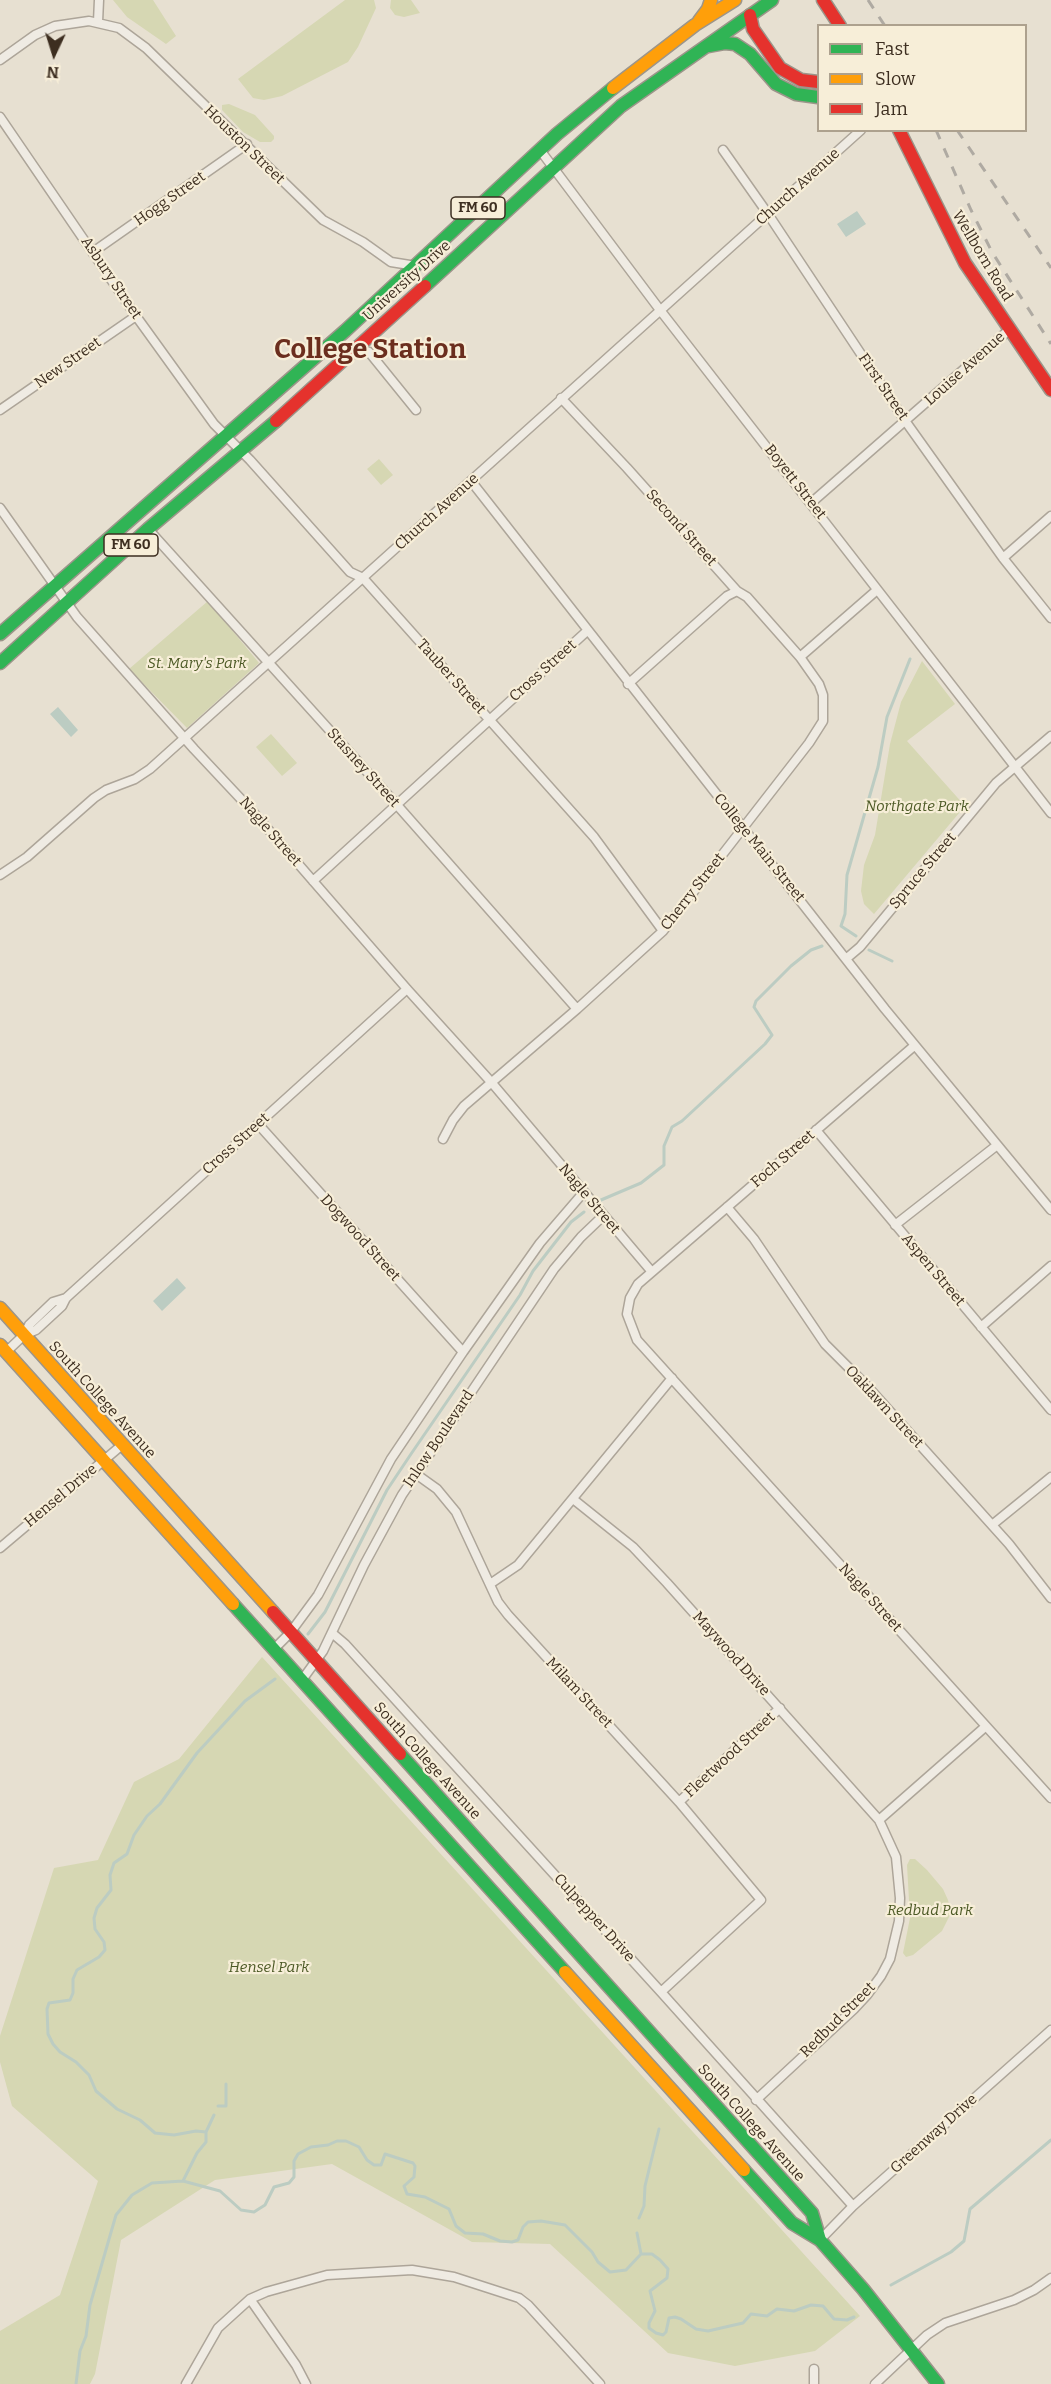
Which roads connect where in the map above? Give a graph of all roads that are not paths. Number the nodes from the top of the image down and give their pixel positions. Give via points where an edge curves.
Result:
1 (99, 0) edge
2 (711, 0) edge
3 (735, 0) edge
4 (772, 0) edge
5 (824, 2) edge
6 (750, 15) junction
7 (98, 22) junction
8 (839, 24) edge
9 (695, 25) junction
10 (704, 46) junction
11 (0, 60) edge
12 (817, 82) edge
13 (817, 97) edge
14 (0, 117) edge
15 (859, 132) edge
16 (900, 132) edge
17 (247, 144) junction
18 (540, 150) junction
19 (723, 150) dead end
20 (554, 167) junction
21 (768, 214) junction
22 (93, 252) junction
23 (416, 266) junction
24 (660, 310) junction
25 (136, 316) junction
26 (1010, 329) junction
27 (369, 352) dead end
28 (1051, 390) edge
29 (561, 398) junction
30 (0, 410) edge
31 (416, 410) dead end
32 (906, 422) junction
33 (226, 436) junction
34 (240, 450) junction
35 (471, 482) junction
36 (811, 503) junction
37 (0, 508) edge
38 (1051, 516) edge
39 (148, 529) junction
40 (1003, 558) junction
41 (363, 578) junction
42 (55, 586) junction
43 (877, 590) junction
44 (737, 591) junction
45 (67, 603) junction
46 (1051, 618) edge
47 (588, 631) junction
48 (0, 634) edge
49 (800, 657) junction
50 (0, 663) edge
51 (268, 664) junction
52 (628, 684) junction
53 (490, 720) junction
54 (1051, 736) edge
55 (185, 738) junction
56 (1015, 766) junction
57 (397, 805) junction
58 (1051, 813) edge
59 (743, 828) junction
60 (0, 875) edge
61 (313, 881) junction
62 (663, 931) junction
63 (847, 958) junction
64 (407, 989) junction
65 (577, 1009) junction
66 (914, 1046) junction
67 (492, 1083) junction
68 (258, 1124) junction
69 (816, 1130) junction
70 (444, 1138) dead end
71 (996, 1146) junction
72 (583, 1193) junction
73 (727, 1207) junction
74 (1051, 1210) edge
75 (603, 1216) junction
76 (896, 1226) junction
77 (1051, 1266) edge
78 (652, 1272) junction
79 (0, 1308) edge
80 (981, 1327) junction
81 (24, 1335) junction
82 (3, 1348) edge
83 (463, 1352) junction
84 (672, 1378) junction
85 (1051, 1410) edge
86 (122, 1445) junction
87 (105, 1460) junction
88 (416, 1474) junction
89 (1051, 1477) edge
90 (573, 1499) junction
91 (992, 1525) junction
92 (207, 1540) junction
93 (0, 1548) edge
94 (191, 1556) junction
95 (490, 1584) junction
96 (1051, 1598) edge
97 (290, 1633) junction
98 (332, 1633) junction
99 (274, 1648) junction
100 (317, 1661) junction
101 (302, 1680) junction
102 (780, 1708) junction
103 (985, 1727) junction
104 (1051, 1798) edge
105 (679, 1802) junction
106 (879, 1820) junction
107 (525, 1893) junction
108 (508, 1908) junction
109 (662, 1992) junction
110 (1051, 2030) edge
111 (756, 2100) junction
112 (853, 2206) junction
113 (820, 2240) junction
114 (1051, 2278) edge
115 (250, 2299) junction
116 (912, 2349) junction
117 (814, 2369) dead end
118 (186, 2384) edge
119 (306, 2384) edge
120 (600, 2384) edge
121 (814, 2384) edge
122 (875, 2384) edge
123 (938, 2384) edge

1 - 7 street
2 - 9 main road
3 - 9 main road, FM 60
4 - 6 main road, FM 60
5 - 8 main road
6 - 10 main road, FM 60
6 - 12 main road via 753,30 780,68 795,78
7 - 11 street via 47,29
7 - 17 street, Houston Street via 119,28 133,38
9 - 18 main road, University Drive / FM 60
10 - 13 main road via 735,44 750,54 776,84 796,94
10 - 20 main road, University Drive / FM 60 via 621,106
14 - 22 street, Asbury Street
15 - 21 street, Church Avenue
16 - 26 main road, Wellborn Road via 952,241
17 - 22 street, Hogg Street
17 - 23 street, Houston Street via 332,226 391,262
18 - 20 street, Boyett Street
18 - 23 main road, University Drive / FM 60
19 - 21 street, First Street
20 - 24 street, Boyett Street
20 - 34 main road, University Drive / FM 60
21 - 24 street, Church Avenue
21 - 32 street, First Street
22 - 25 street, Asbury Street
23 - 33 main road, University Drive / FM 60
24 - 29 street, Church Avenue
24 - 36 street, Boyett Street
25 - 30 street, New Street
25 - 33 street, Asbury Street
26 - 28 main road, Wellborn Road
26 - 32 street, Louise Avenue
27 - 31 street
29 - 35 street, Church Avenue
29 - 44 street, Second Street
32 - 36 street, Louise Avenue
32 - 40 street, First Street
33 - 34 street, Tauber Street
33 - 42 main road, University Drive / FM 60
34 - 39 main road, University Drive / FM 60
34 - 41 street, Tauber Street via 350,572
35 - 41 street, Church Avenue
35 - 47 street, College Main Street
36 - 43 street, Boyett Street
37 - 42 street, Nagle Street
38 - 40 street
39 - 45 main road, University Drive / FM 60
39 - 51 street, Stasney Street
40 - 46 street, First Street
41 - 51 street, Church Avenue
41 - 53 street, Tauber Street
42 - 45 street, Nagle Street
42 - 48 main road, University Drive / FM 60
43 - 49 street
43 - 56 street, Boyett Street
44 - 49 street, Second Street via 747,597
44 - 52 street
45 - 50 main road, University Drive / FM 60
45 - 55 street, Nagle Street
47 - 52 street, College Main Street
47 - 53 street, Cross Street
49 - 59 street, Cherry Street via 823,695 823,721
51 - 55 street, Church Avenue
51 - 57 street, Stasney Street
52 - 59 street, College Main Street
53 - 57 street, Cross Street
53 - 62 street, Tauber Street via 594,837
54 - 56 street, Spruce Street
55 - 60 street, Church Avenue via 142,776 94,798 27,857
55 - 61 street, Nagle Street
56 - 58 street, Boyett Street
56 - 63 street, Spruce Street via 996,783
57 - 61 street, Cross Street
57 - 65 street, Stasney Street
59 - 62 street, Cherry Street
59 - 63 street, College Main Street
61 - 64 street, Nagle Street
62 - 65 street, Cherry Street
63 - 66 street, College Main Street
64 - 67 street, Nagle Street
64 - 68 street, Cross Street
65 - 67 street, Cherry Street
66 - 69 street, Foch Street
66 - 71 street, College Main Street
67 - 70 street, Cherry Street via 464,1106
67 - 72 street, Nagle Street
68 - 81 street, Cross Street via 66,1298 53,1302
68 - 83 street, Dogwood Street
69 - 73 street, Foch Street
69 - 76 street, Aspen Street
71 - 74 street, College Main Street
71 - 76 street
72 - 75 street, Nagle Street
72 - 83 street, Inlow Boulevard via 528,1258
73 - 78 street, Foch Street
73 - 91 street, Oaklawn Street via 754,1239 825,1344
75 - 78 street, Nagle Street
75 - 88 street, Inlow Boulevard via 554,1269
76 - 80 street, Aspen Street
77 - 80 street
78 - 84 street, Nagle Street via 638,1284 627,1314 638,1341
79 - 81 main road, South College Avenue
80 - 85 street, Aspen Street
81 - 82 street, Cross Street
81 - 86 main road, South College Avenue
82 - 87 main road, South College Avenue
83 - 97 street, Inlow Boulevard via 391,1459 325,1584
84 - 90 street
84 - 103 street, Nagle Street
86 - 87 street, Hensel Drive
86 - 92 main road, South College Avenue
87 - 93 street, Hensel Drive
87 - 94 main road, South College Avenue
88 - 95 street, Milam Street via 437,1489 456,1512
88 - 98 street, Inlow Boulevard via 381,1530
89 - 91 street
90 - 95 street via 518,1564
90 - 102 street, Maywood Drive via 633,1547
91 - 96 street, Oaklawn Street
92 - 94 main road
92 - 97 main road, South College Avenue
94 - 99 main road, South College Avenue
95 - 105 street, Milam Street via 508,1616
97 - 99 street, Inlow Boulevard
97 - 100 main road, South College Avenue
98 - 100 street, Inlow Boulevard
98 - 109 street, Culpepper Drive
99 - 101 main road, South College Avenue
100 - 101 street, Inlow Boulevard
100 - 107 main road, South College Avenue
101 - 108 main road, South College Avenue
102 - 105 street, Fleetwood Street
102 - 106 street, Maywood Drive
103 - 104 street, Nagle Street
103 - 106 street
105 - 109 street, Milam Street via 761,1900
106 - 111 street, Redbud Street via 896,1857 900,1898 890,1959 867,1995
107 - 108 main road
107 - 113 main road, South College Avenue via 812,2213
108 - 113 main road, South College Avenue via 792,2223
109 - 111 street, Culpepper Drive
110 - 112 street, Greenway Drive
111 - 112 street, Culpepper Drive
112 - 113 street, Greenway Drive
113 - 116 main road, South College Avenue
114 - 116 street via 1014,2300 945,2323
115 - 118 street via 218,2328
115 - 119 street
115 - 120 street via 327,2275 412,2270 436,2273 519,2298
116 - 122 street
116 - 123 main road, South College Avenue
117 - 121 street

